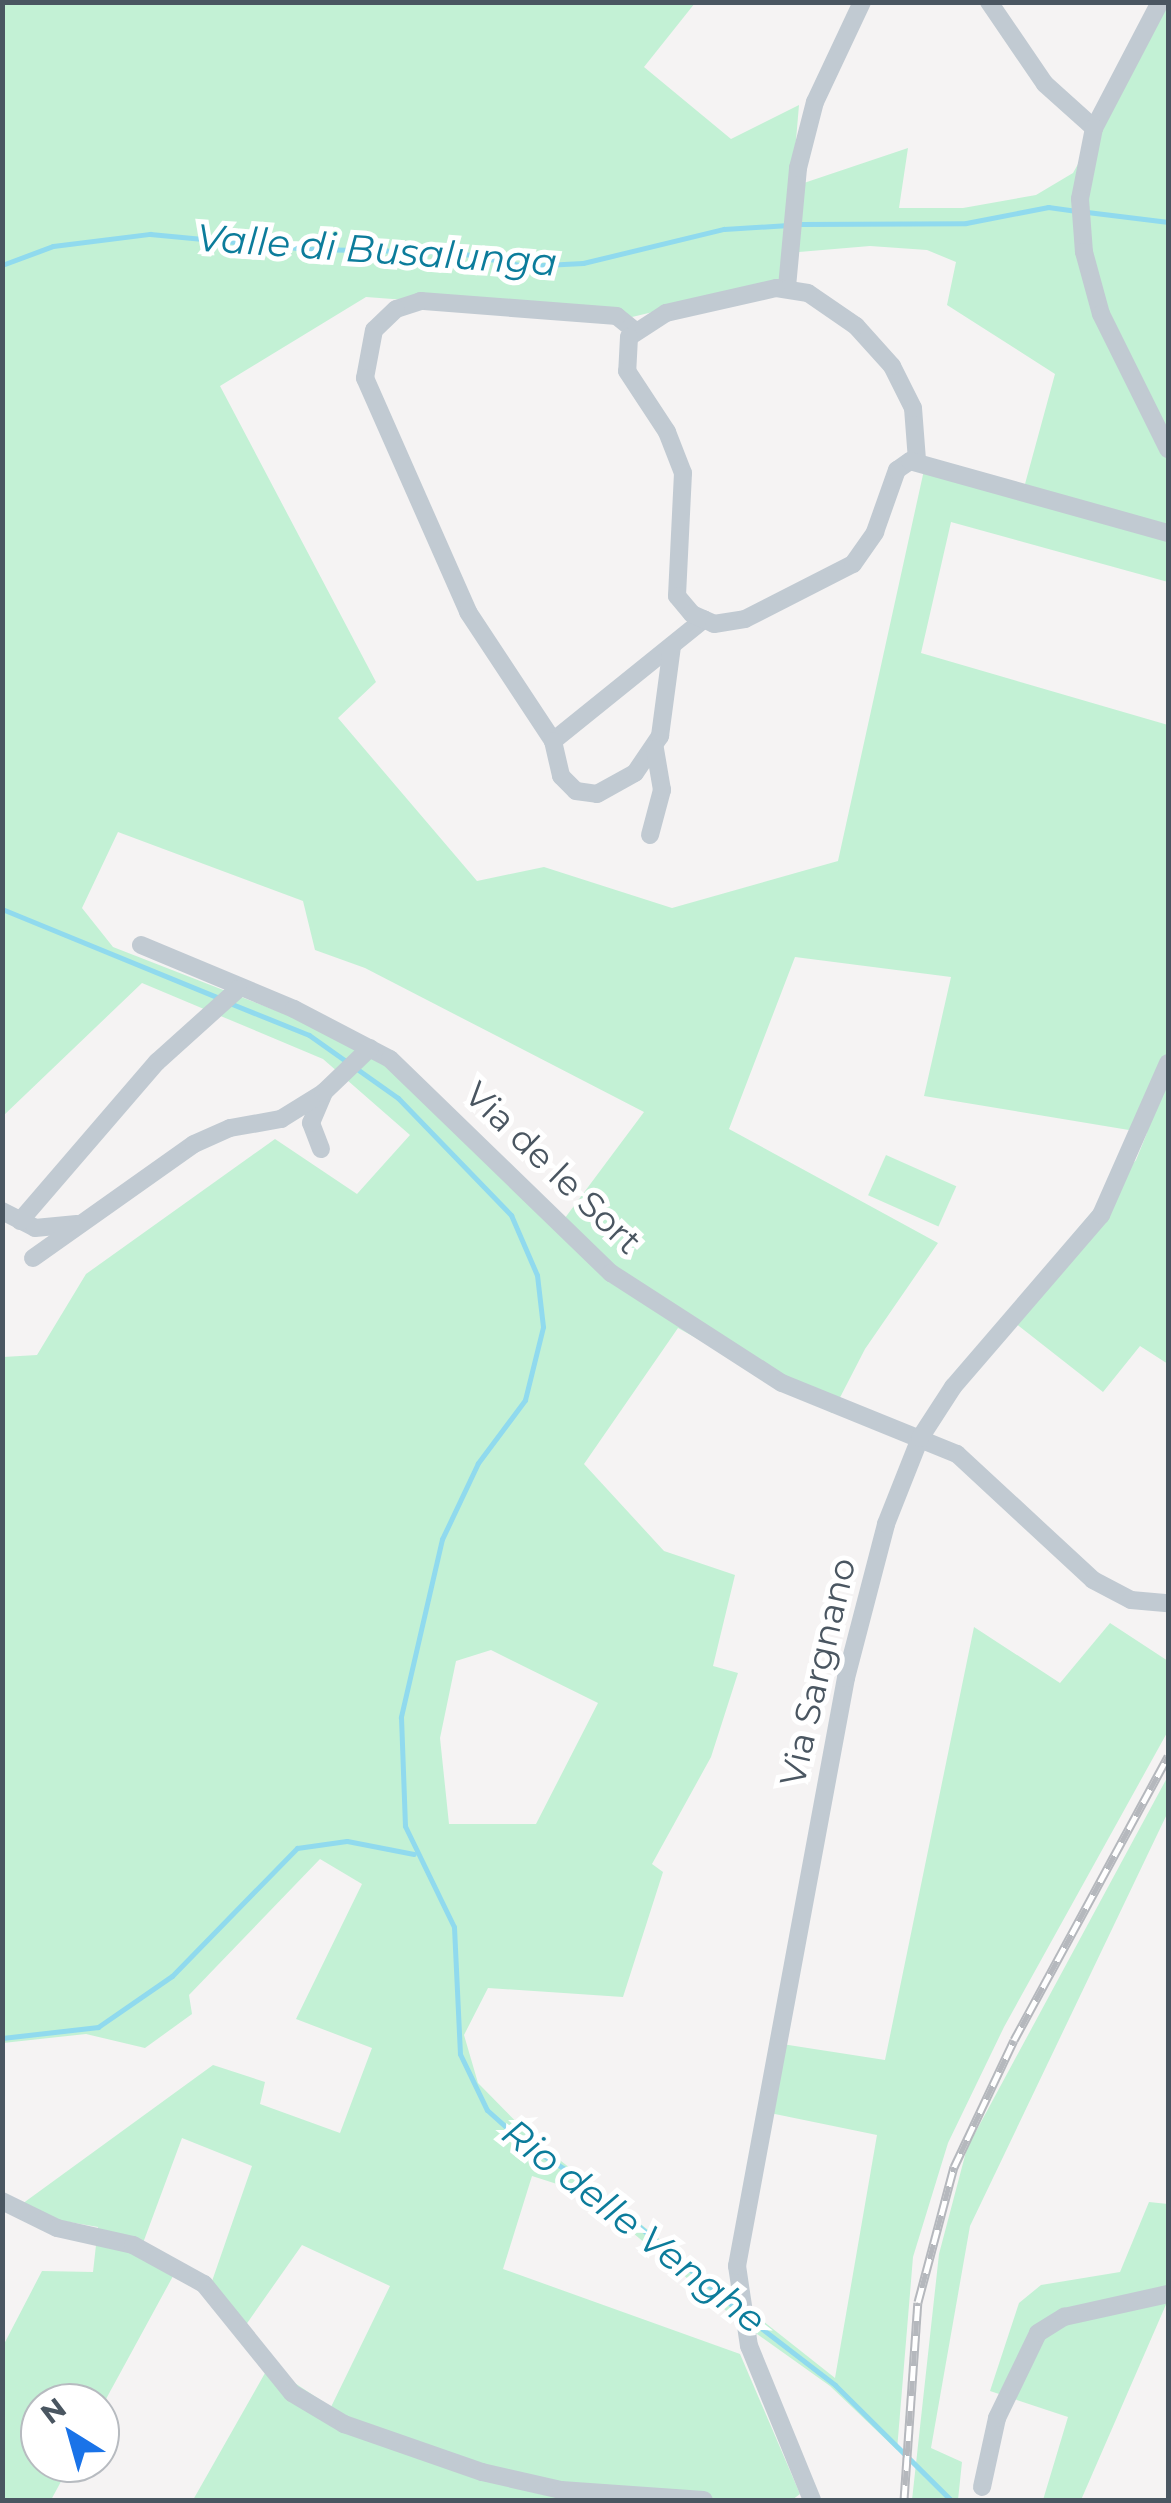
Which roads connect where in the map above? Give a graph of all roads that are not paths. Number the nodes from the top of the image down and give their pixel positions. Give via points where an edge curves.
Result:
1 (862, 2) edge
2 (988, 2) edge
3 (1160, 2) edge
4 (1094, 128) junction
5 (788, 287) junction
6 (634, 330) junction
7 (1168, 449) edge
8 (916, 460) junction
9 (1168, 533) edge
10 (704, 620) junction
11 (672, 646) junction
12 (553, 740) junction
13 (655, 749) junction
14 (650, 835) dead end
15 (141, 945) dead end
16 (236, 992) junction
17 (364, 1053) junction
18 (1168, 1063) edge
19 (324, 1092) junction
20 (321, 1149) dead end
21 (2, 1211) edge
22 (20, 1221) junction
23 (85, 1222) junction
24 (33, 1258) dead end
25 (920, 1438) junction
26 (1168, 1602) edge
27 (2, 2201) edge
28 (1168, 2294) edge
29 (982, 2487) dead end
30 (704, 2500) edge
31 (810, 2500) edge

1 - 5 street via 815,102 792,215
2 - 4 street via 1045,84
3 - 4 street
4 - 7 street via 1080,200 1101,314
5 - 6 street via 666,313
5 - 8 street via 831,307 892,366 916,419
6 - 10 street via 626,346 627,371 668,432 683,473 674,585 684,606
6 - 12 street via 618,316 421,301 385,318 366,346 370,392 468,612
8 - 9 street
8 - 10 street via 897,470 870,542 853,564 736,623
10 - 11 street
11 - 12 street
11 - 13 street
12 - 13 street via 562,776 586,794 622,783
13 - 14 street via 662,790
15 - 16 street, Via de le Sort
16 - 17 street, Via de le Sort
16 - 22 street via 157,1062
17 - 19 street
17 - 25 street, Via de le Sort via 414,1078 611,1274 782,1383
18 - 25 street, Via Sargnano via 1101,1216 953,1387
19 - 20 street via 311,1123
19 - 23 street via 281,1119 230,1128 194,1144
21 - 22 street
22 - 23 street via 35,1228
23 - 24 street
25 - 26 street, Via de le Sort via 975,1467 1092,1580 1131,1600
25 - 31 street, Via Sargnano via 890,1509 846,1678 746,2213 741,2315
27 - 30 street via 57,2228 133,2245 178,2267 213,2294 292,2392 344,2424 482,2472 560,2490
28 - 29 street via 1064,2318 1038,2333 997,2418

